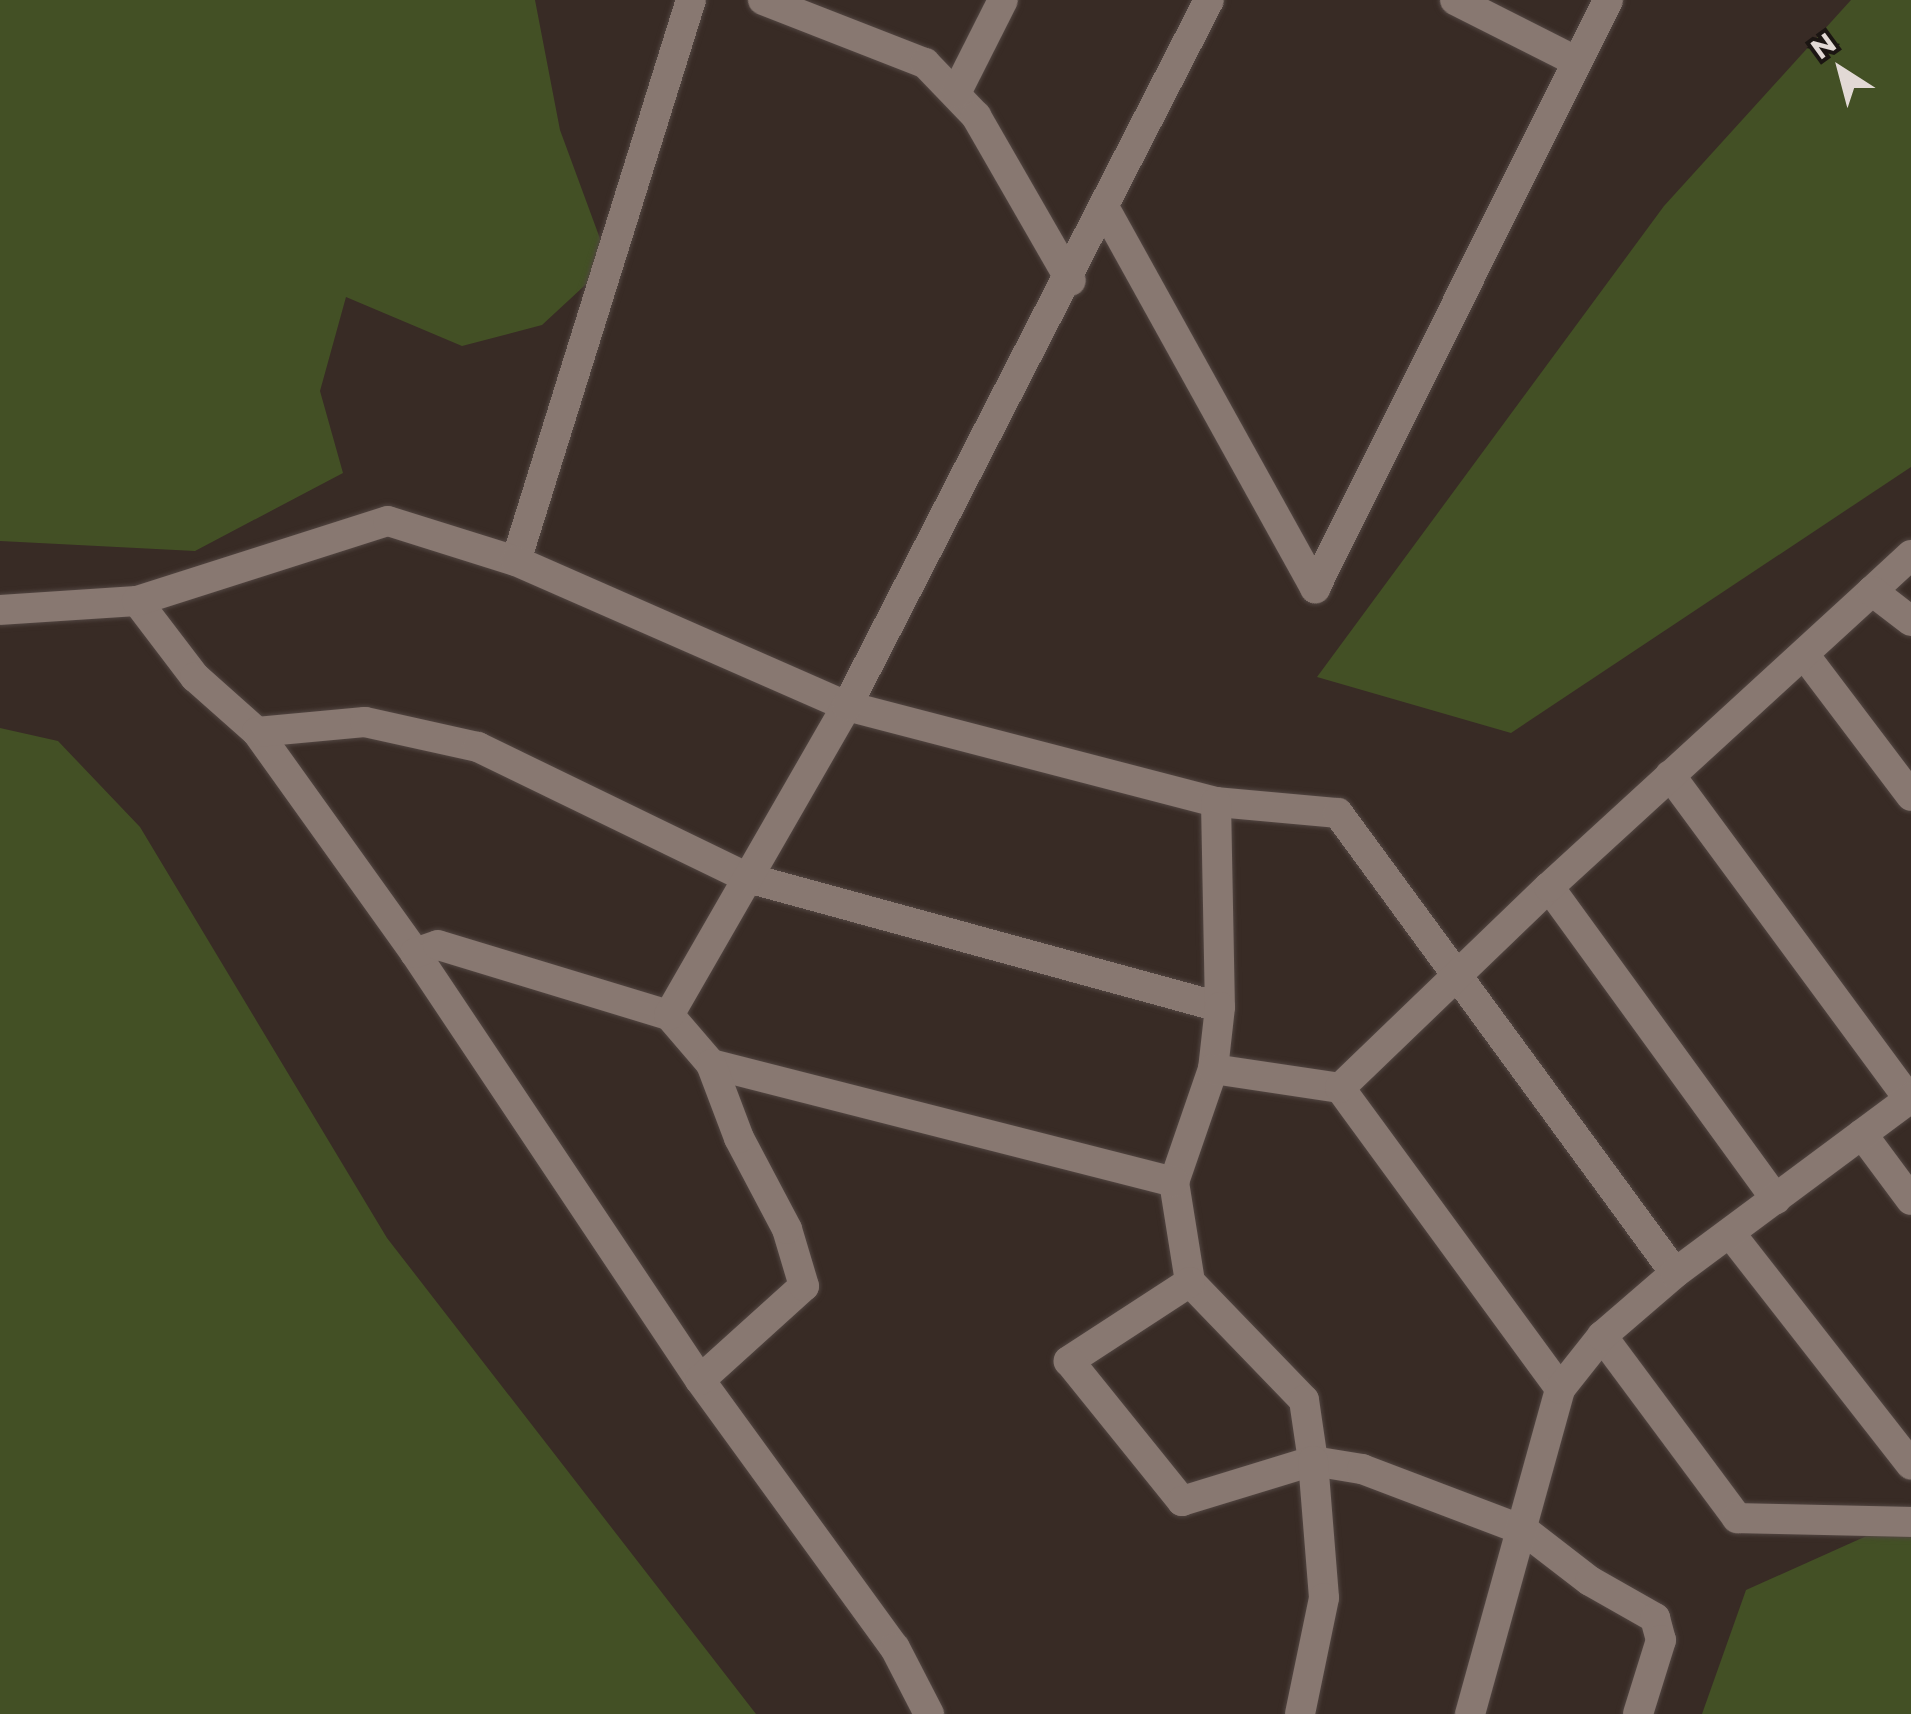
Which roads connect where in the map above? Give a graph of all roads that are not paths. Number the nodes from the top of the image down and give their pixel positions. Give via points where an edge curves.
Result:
1 (691, 0) edge
2 (763, 0) edge
3 (1003, 0) edge
4 (1209, 0) edge
5 (1455, 0) edge
6 (1608, 0) edge
7 (1576, 61) junction
8 (956, 93) junction
9 (1104, 206) junction
10 (1071, 280) junction
11 (1911, 555) edge
12 (516, 562) junction
13 (1872, 591) junction
14 (137, 600) junction
15 (0, 610) edge
16 (1911, 621) edge
17 (1806, 657) junction
18 (847, 706) junction
19 (257, 732) junction
20 (1670, 775) junction
21 (1911, 796) edge
22 (1216, 802) junction
23 (748, 878) junction
24 (1548, 886) junction
25 (415, 953) junction
26 (1458, 974) junction
27 (1220, 1008) junction
28 (668, 1015) junction
29 (711, 1064) junction
30 (1213, 1069) junction
31 (1340, 1088) junction
32 (1910, 1098) edge
33 (1862, 1134) junction
34 (1174, 1182) junction
35 (1776, 1199) junction
36 (1911, 1200) edge
37 (1730, 1233) junction
38 (1675, 1274) junction
39 (1190, 1282) junction
40 (1602, 1336) junction
41 (700, 1380) junction
42 (1560, 1389) junction
43 (1313, 1461) junction
44 (1911, 1465) edge
45 (1911, 1522) edge
46 (1526, 1531) junction
47 (929, 1714) edge
48 (1300, 1714) edge
49 (1470, 1714) edge
50 (1638, 1714) edge

1 - 12 street
2 - 8 street via 925,63
3 - 8 street
4 - 9 street
5 - 7 street
6 - 7 street
7 - 9 street via 1315,588
8 - 10 street
9 - 10 street
10 - 18 street
11 - 13 street
12 - 14 street via 388,521
12 - 18 street
13 - 16 street
13 - 17 street
14 - 15 street
14 - 19 street via 195,677
17 - 20 street
17 - 21 street
18 - 22 street
18 - 23 street
19 - 23 street via 365,722 478,747
19 - 25 street
20 - 24 street
20 - 32 street
22 - 26 street via 1338,813
22 - 27 street
23 - 27 street
23 - 28 street
24 - 26 street
24 - 35 street
25 - 28 street via 438,945
25 - 41 street
26 - 31 street
26 - 38 street
27 - 30 street
28 - 29 street
29 - 34 street
29 - 41 street via 738,1138 787,1230 804,1286
30 - 31 street
30 - 34 street
31 - 42 street
32 - 33 street
33 - 35 street
33 - 36 street
34 - 39 street
35 - 37 street
37 - 38 street
37 - 44 street
38 - 40 street
39 - 43 street via 1304,1400
39 - 43 street via 1069,1361 1182,1501
40 - 42 street
40 - 45 street via 1738,1518
41 - 47 street via 894,1648
42 - 46 street
43 - 46 street via 1362,1469
43 - 48 street via 1324,1598
46 - 49 street
46 - 50 street via 1590,1581 1655,1618 1661,1640

